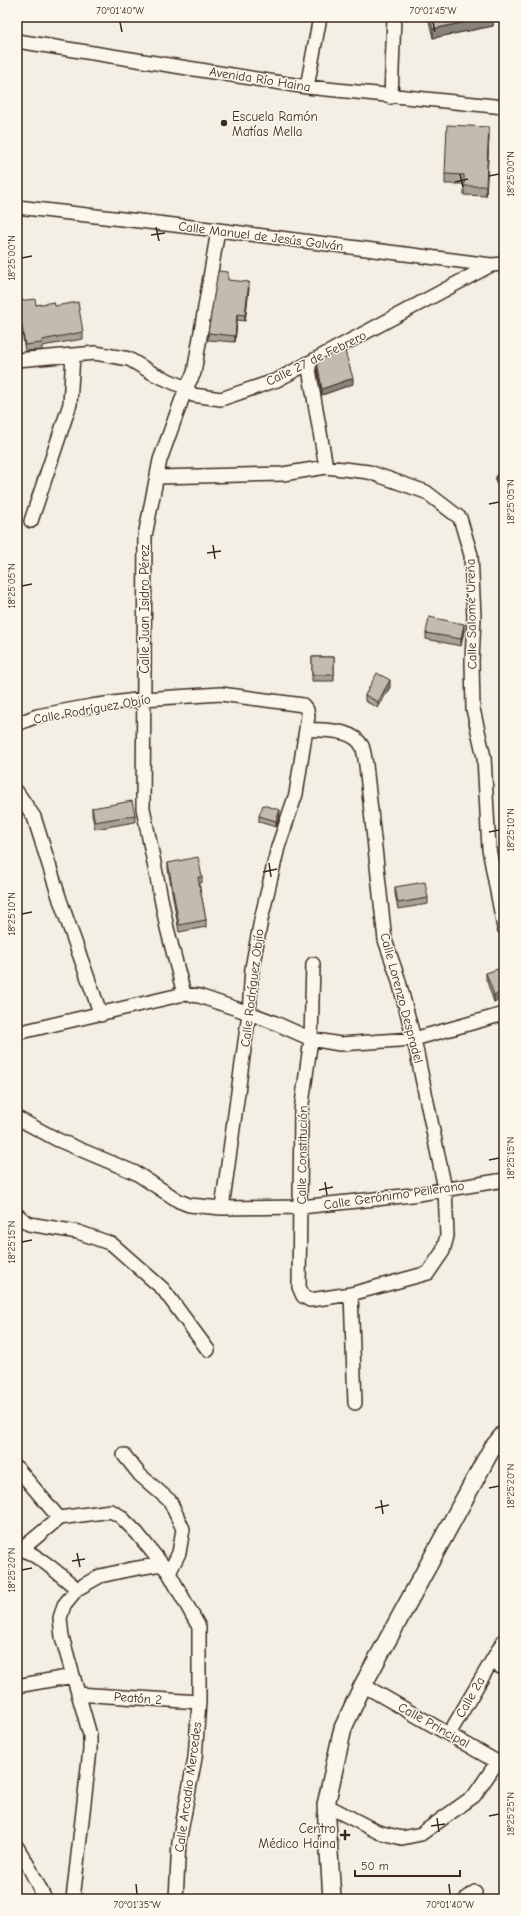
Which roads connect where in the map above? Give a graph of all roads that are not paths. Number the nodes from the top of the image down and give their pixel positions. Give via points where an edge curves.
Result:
1 (320, 17) edge
2 (394, 17) edge
3 (17, 42) edge
4 (307, 87) junction
5 (391, 97) junction
6 (504, 107) edge
7 (17, 207) edge
8 (218, 230) junction
9 (498, 265) edge
10 (73, 355) junction
11 (18, 358) edge
12 (308, 364) junction
13 (186, 388) junction
14 (326, 467) junction
15 (157, 477) junction
16 (31, 521) dead end
17 (143, 699) junction
18 (17, 724) edge
19 (306, 729) junction
20 (17, 792) edge
21 (504, 928) edge
22 (313, 964) dead end
23 (184, 994) junction
24 (249, 1013) junction
25 (504, 1014) edge
26 (101, 1015) junction
27 (17, 1033) edge
28 (310, 1039) junction
29 (414, 1039) junction
30 (17, 1118) edge
31 (504, 1180) edge
32 (445, 1189) junction
33 (301, 1207) junction
34 (222, 1208) junction
35 (17, 1215) edge
36 (351, 1294) junction
37 (208, 1350) dead end
38 (355, 1402) dead end
39 (504, 1434) edge
40 (124, 1455) dead end
41 (17, 1468) edge
42 (58, 1518) junction
43 (20, 1548) edge
44 (165, 1569) junction
45 (77, 1589) junction
46 (504, 1640) edge
47 (492, 1662) junction
48 (504, 1669) edge
49 (73, 1676) junction
50 (363, 1685) junction
51 (17, 1686) edge
52 (78, 1694) junction
53 (199, 1702) junction
54 (449, 1734) junction
55 (501, 1764) edge
56 (326, 1805) junction
57 (17, 1847) edge
58 (40, 1897) edge
59 (73, 1899) edge
60 (176, 1899) edge
61 (332, 1899) edge

1 - 4 street
2 - 5 street
3 - 4 street, Avenida Río Haina
4 - 5 street, Avenida Río Haina
5 - 6 street, Avenida Río Haina
7 - 8 street, Calle Manuel de Jesús Galván
8 - 9 street, Calle Manuel de Jesús Galván
8 - 13 street, Calle Juan Isidro Pérez via 194,374
9 - 12 street, Calle 27 de Febrero
10 - 11 street, Calle 27 de Febrero
10 - 13 street, Calle 27 de Febrero via 95,353 129,359 154,374
10 - 16 street via 70,404
12 - 13 street, Calle 27 de Febrero via 277,380 221,399 193,395
12 - 14 street
13 - 15 street, Calle Juan Isidro Pérez via 160,460
14 - 15 street, Calle Salomé Ureña via 282,474
14 - 21 street, Calle Salomé Ureña via 369,472 426,492 460,518 471,555 474,709 484,757 489,849
15 - 17 street, Calle Juan Isidro Pérez via 145,536
17 - 18 street, Calle Rodríguez Objío via 37,716
17 - 19 street, Calle Rodríguez Objío via 221,694 303,705 308,716
17 - 23 street, Calle Juan Isidro Pérez via 143,808 167,928
19 - 24 street, Calle Rodríguez Objío via 296,794 278,847 261,920 252,968
19 - 29 street, Calle Lorenzo Despradel via 346,734 355,737 362,747 369,788 385,940
20 - 26 street via 34,817
22 - 28 street, Calle Constitución
23 - 24 street via 200,996
23 - 26 street
24 - 28 street
24 - 34 street, Calle Rodríguez Objío
25 - 29 street
26 - 27 street
28 - 29 street via 340,1044
28 - 33 street, Calle Constitución via 301,1111
29 - 32 street, Calle Lorenzo Despradel
30 - 34 street, Calle Gerónimo Pellerano via 58,1140 136,1173 179,1201 189,1205
31 - 32 street, Calle Gerónimo Pellerano
32 - 33 street, Calle Gerónimo Pellerano
32 - 36 street, Calle Lorenzo Despradel via 447,1236 443,1251 428,1273
33 - 34 street, Calle Gerónimo Pellerano
33 - 36 street, Calle Constitución via 299,1287 303,1296 310,1300
35 - 37 street via 29,1224 78,1232 112,1244 163,1289
36 - 38 street
39 - 50 main road via 491,1450
40 - 44 street via 140,1475 170,1501 183,1529 179,1554
41 - 42 street
42 - 43 street
42 - 44 street, Calle Arcadio Mercedes via 111,1511 125,1520
43 - 45 street via 52,1567
44 - 45 street via 127,1570 100,1576
44 - 53 street, Calle Arcadio Mercedes via 199,1627
45 - 49 street via 64,1604 60,1618
46 - 47 street, Calle 2a
47 - 48 street
47 - 54 street, Calle 2a
49 - 51 street
49 - 52 street
50 - 54 street, Calle Principal
50 - 56 main road via 343,1728
52 - 53 street, Peatón 2
52 - 59 street via 90,1735 90,1750
53 - 60 street, Calle Arcadio Mercedes via 195,1758 179,1842
54 - 55 street, Calle Principal
55 - 56 street via 474,1796 422,1834 402,1838 378,1832
56 - 61 main road
57 - 58 street

